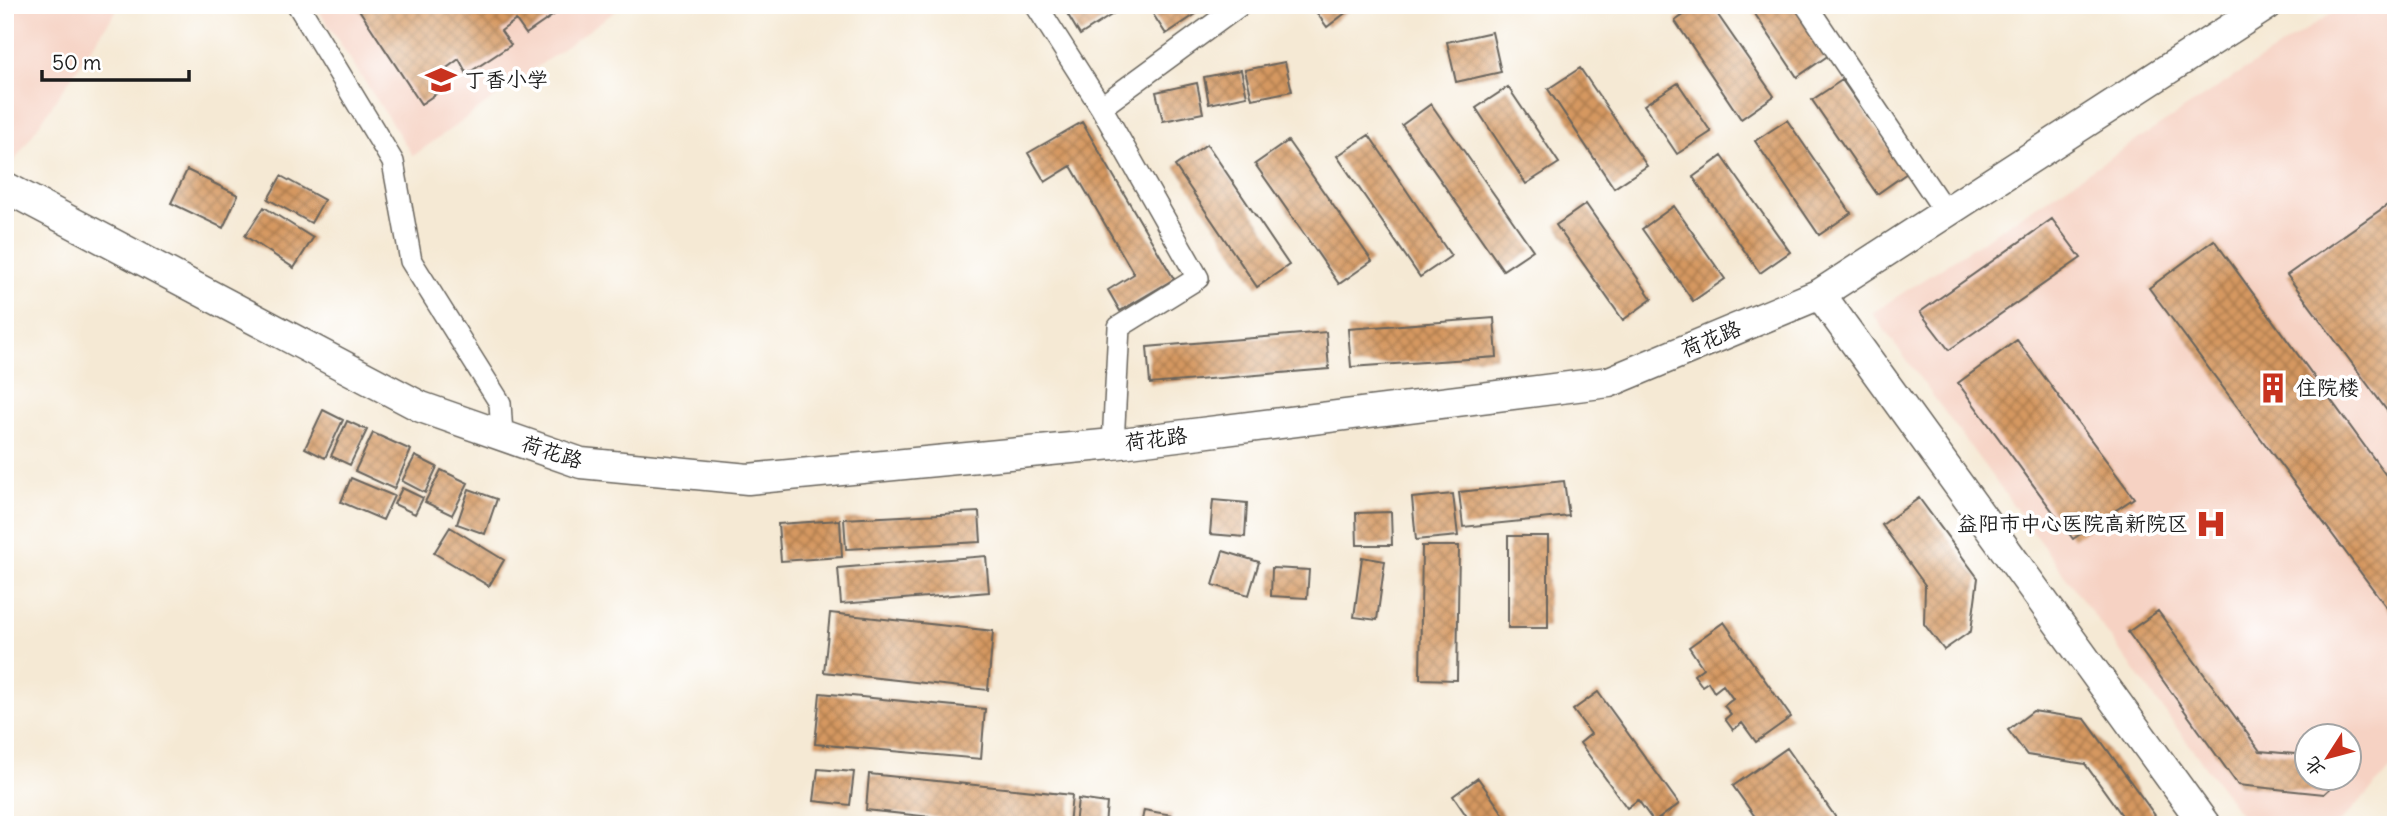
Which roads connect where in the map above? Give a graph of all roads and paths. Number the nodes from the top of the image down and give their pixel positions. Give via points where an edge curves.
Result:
1 (298, 5) edge
2 (1036, 5) edge
3 (1240, 5) edge
4 (1806, 5) edge
5 (2267, 5) edge
6 (1101, 107) junction
7 (5, 187) edge
8 (1946, 213) junction
9 (1820, 294) junction
10 (502, 435) junction
11 (1113, 444) junction
12 (2205, 825) edge

1 - 10 street via 393,162 411,261 500,403
2 - 6 street
3 - 6 street
4 - 8 street
5 - 8 street, 荷花路
6 - 11 street via 1198,278 1119,327
7 - 10 street, 荷花路 via 421,407
8 - 9 street, 荷花路
9 - 11 street, 荷花路 via 1609,382
9 - 12 street
10 - 11 street, 荷花路 via 581,464 748,479

